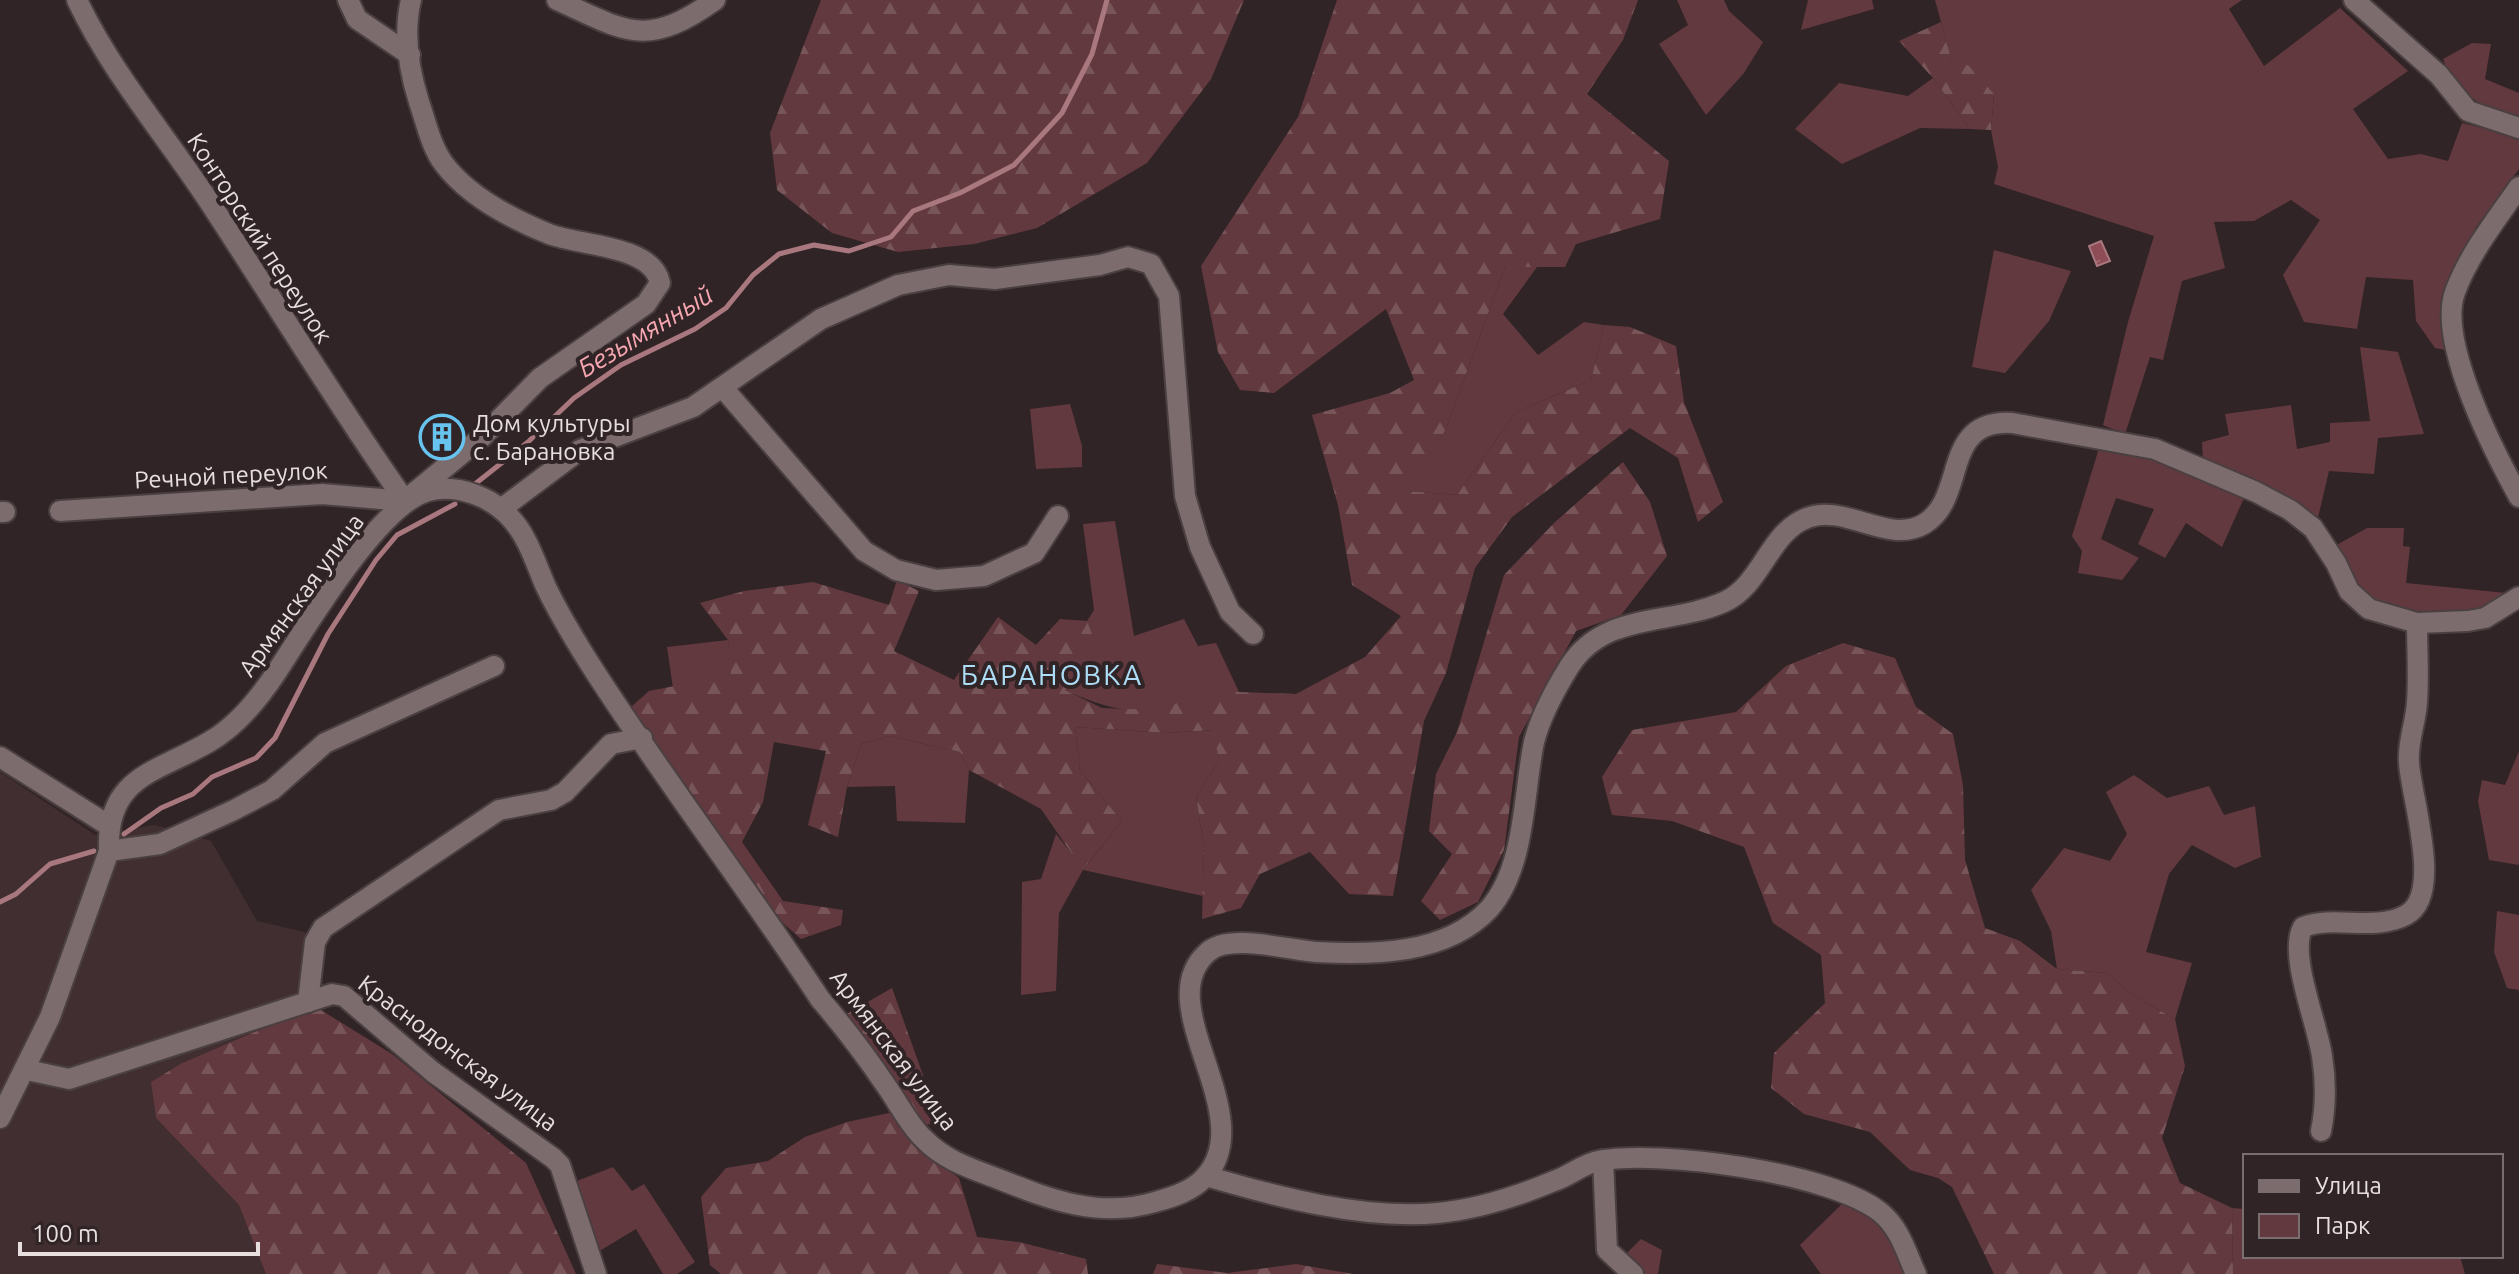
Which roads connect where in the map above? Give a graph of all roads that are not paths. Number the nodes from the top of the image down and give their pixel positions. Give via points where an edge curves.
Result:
1 (77, 0) edge
2 (348, 0) edge
3 (411, 0) edge
4 (557, 0) edge
5 (715, 0) edge
6 (2354, 0) edge
7 (410, 55) junction
8 (2519, 128) edge
9 (2519, 187) edge
10 (723, 388) junction
11 (2519, 497) edge
12 (405, 501) junction
13 (501, 509) junction
14 (60, 511) dead end
15 (1058, 516) dead end
16 (2519, 597) edge
17 (2417, 623) junction
18 (1253, 634) dead end
19 (494, 666) dead end
20 (642, 738) junction
21 (0, 757) edge
22 (110, 818) junction
23 (109, 851) junction
24 (308, 1002) junction
25 (27, 1070) junction
26 (0, 1118) edge
27 (2321, 1131) dead end
28 (1603, 1160) junction
29 (1206, 1176) junction
30 (596, 1274) edge
31 (1633, 1274) edge
32 (1916, 1274) edge

1 - 12 street, Конторский переулок via 142,109 213,207 332,397
2 - 7 street via 357,19
3 - 7 street via 406,35
4 - 5 street via 642,33 677,23
6 - 8 street via 2439,75 2468,111
7 - 12 street via 415,88 443,163 471,191 552,235 647,262 660,283 646,304 540,378 482,437
9 - 11 street via 2454,293 2450,320 2470,399
10 - 13 street via 693,407 580,450
10 - 15 street via 858,545 896,570 936,580 984,576 1034,553
10 - 18 street via 821,319 898,285 949,275 995,279 1128,257 1151,264 1169,296 1185,496 1200,547 1230,612
12 - 13 street, Армянская улица via 450,488
12 - 14 street, Речной переулок via 322,494
12 - 22 street, Армянская улица via 340,577 246,714 211,741 131,783
13 - 20 street, Армянская улица via 515,523 588,661
16 - 17 street via 2485,618
17 - 27 street via 2417,703 2408,760 2424,861 2422,898 2407,915 2364,925 2313,923 2298,936 2298,964 2323,1058 2326,1107
17 - 29 street via 2369,609 2349,591 2313,528 2256,492 2155,449 2012,423 1988,424 1967,440 1936,515 1927,522 1900,530 1808,517 1784,535 1751,580 1724,601 1616,628 1586,642 1536,735 1509,872 1490,907 1472,923 1450,936 1403,950 1314,952 1220,944 1207,952 1190,985 1222,1137
19 - 23 street via 325,743 272,790 208,821 160,844
20 - 24 street via 611,744 551,800 499,810 323,928 315,942
20 - 29 street, Армянская улица via 820,999 933,1147 950,1160 1086,1208 1140,1207 1172,1197
21 - 22 street
22 - 23 street
23 - 25 street
24 - 25 street, Краснодонская улица via 69,1079
24 - 30 street, Краснодонская улица via 344,996 433,1072 553,1158 560,1165
25 - 26 street
28 - 29 street via 1507,1201 1401,1215 1275,1196
28 - 31 street via 1607,1250
28 - 32 street via 1728,1162 1834,1189 1879,1211 1897,1229

